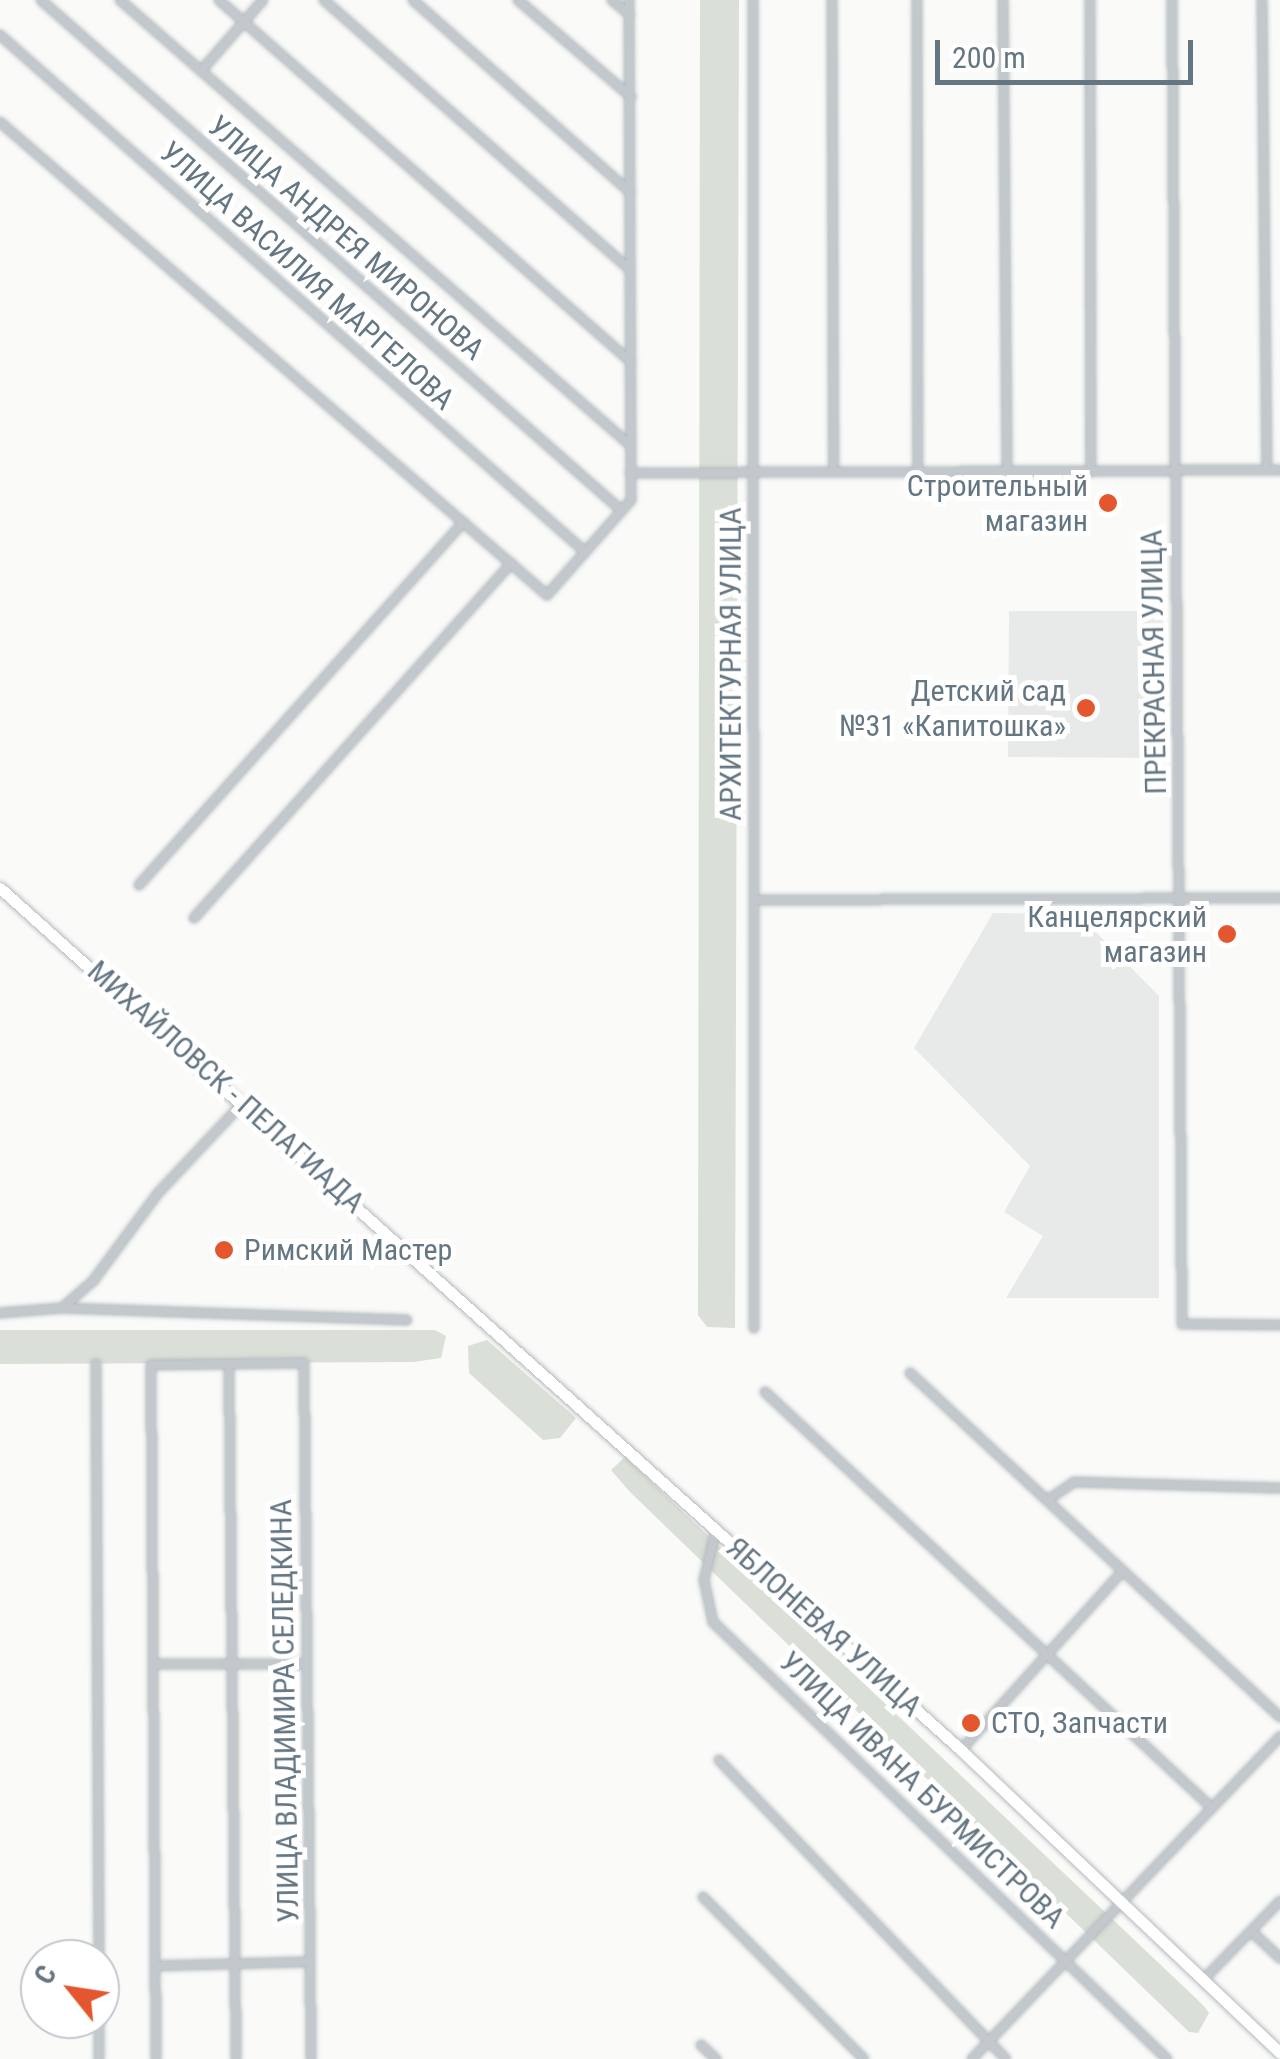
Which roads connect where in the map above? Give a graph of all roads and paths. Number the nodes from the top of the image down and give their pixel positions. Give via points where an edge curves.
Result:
1 (41, 0) edge
2 (120, 0) edge
3 (219, 0) edge
4 (264, 0) edge
5 (324, 0) edge
6 (413, 0) edge
7 (518, 0) edge
8 (612, 0) edge
9 (630, 0) edge
10 (753, 0) edge
11 (832, 0) edge
12 (918, 0) edge
13 (1004, 0) edge
14 (1090, 0) edge
15 (1172, 0) edge
16 (1262, 0) edge
17 (630, 16) junction
18 (244, 22) junction
19 (0, 35) edge
20 (201, 71) junction
21 (631, 97) junction
22 (0, 122) edge
23 (630, 192) junction
24 (630, 268) junction
25 (631, 362) junction
26 (631, 446) junction
27 (1267, 470) junction
28 (1280, 470) edge
29 (918, 471) junction
30 (1178, 471) junction
31 (752, 472) junction
32 (834, 472) junction
33 (1007, 472) junction
34 (1091, 472) junction
35 (630, 473) junction
36 (621, 510) junction
37 (463, 522) junction
38 (584, 551) junction
39 (511, 564) junction
40 (139, 885) dead end
41 (0, 888) edge
42 (1180, 898) junction
43 (1280, 898) edge
44 (754, 900) junction
45 (194, 918) dead end
46 (244, 1102) junction
47 (62, 1308) junction
48 (0, 1313) edge
49 (407, 1320) dead end
50 (1280, 1325) edge
51 (754, 1328) dead end
52 (96, 1364) dead end
53 (229, 1364) junction
54 (539, 1368) joint
55 (910, 1372) dead end
56 (765, 1392) dead end
57 (1280, 1488) edge
58 (1049, 1499) junction
59 (716, 1529) junction
60 (1122, 1572) junction
61 (1048, 1655) junction
62 (153, 1664) junction
63 (232, 1664) junction
64 (308, 1664) junction
65 (1280, 1717) edge
66 (1280, 1737) edge
67 (961, 1750) junction
68 (719, 1760) dead end
69 (1210, 1807) junction
70 (704, 1897) dead end
71 (1120, 1900) junction
72 (1280, 1901) edge
73 (1252, 1931) junction
74 (99, 1939) edge
75 (1066, 1958) junction
76 (1280, 1958) edge
77 (310, 1962) junction
78 (235, 1965) junction
79 (155, 1966) junction
80 (1204, 1979) junction
81 (989, 2042) junction
82 (701, 2044) dead end
83 (1280, 2053) edge
84 (156, 2059) edge
85 (236, 2059) edge
86 (311, 2059) edge
87 (716, 2059) edge
88 (864, 2059) edge
89 (972, 2059) edge
90 (1006, 2059) edge
91 (1168, 2059) edge

1 - 36 street, УЛИЦА АНДРЕЯ МИРОНОВА
2 - 20 street
3 - 18 street
4 - 18 street
5 - 24 street
6 - 23 street
7 - 21 street
8 - 17 street
9 - 17 street
10 - 31 street, АРХИТЕКТУРНАЯ УЛИЦА
11 - 32 street
12 - 29 street
13 - 33 street
14 - 34 street
15 - 30 street, ПРЕКРАСНАЯ УЛИЦА
16 - 27 street
17 - 21 street
18 - 20 street
18 - 25 street
19 - 38 street, УЛИЦА ВАСИЛИЯ МАРГЕЛОВА
20 - 26 street
21 - 23 street
22 - 37 street
23 - 24 street
24 - 25 street
25 - 26 street
26 - 35 street
27 - 28 street
27 - 30 street
29 - 32 street
29 - 33 street
30 - 34 street
30 - 42 street, ПРЕКРАСНАЯ УЛИЦА
31 - 32 street
31 - 35 street
31 - 44 street, АРХИТЕКТУРНАЯ УЛИЦА
33 - 34 street
35 - 36 street via 630,500
36 - 38 street
37 - 39 street
37 - 40 street
38 - 39 street via 548,595
39 - 45 street
41 - 46 street, МИХАЙЛОВСК - ПЕЛАГИАДА
42 - 43 street
42 - 44 street
42 - 50 street, ПРЕКРАСНАЯ УЛИЦА via 1182,1324
44 - 51 street, АРХИТЕКТУРНАЯ УЛИЦА
46 - 47 street via 158,1193 93,1281
46 - 54 street, МИХАЙЛОВСК - ПЕЛАГИАДА
47 - 48 street
47 - 49 street
52 - 74 street
53 - 62 street via 151,1365
53 - 63 street
53 - 64 street, УЛИЦА ВЛАДИМИРА СЕЛЕДКИНА via 304,1363
54 - 59 street, ЯБЛОНЕВАЯ УЛИЦА
55 - 58 street
56 - 61 street
57 - 58 street via 1074,1482
58 - 60 street
59 - 67 street, ЯБЛОНЕВАЯ УЛИЦА
59 - 75 street, УЛИЦА ИВАНА БУРМИСТРОВА via 704,1580 713,1622
60 - 61 street
60 - 65 street
61 - 67 street
61 - 69 street
62 - 63 street
62 - 79 street
63 - 64 street
63 - 78 street
64 - 77 street, УЛИЦА ВЛАДИМИРА СЕЛЕДКИНА
66 - 69 street
67 - 71 street, ЯБЛОНЕВАЯ УЛИЦА
68 - 81 street
69 - 71 street
70 - 88 street
71 - 75 street
71 - 80 street, ЯБЛОНЕВАЯ УЛИЦА
72 - 73 street
73 - 76 street
73 - 80 street
75 - 81 street
75 - 91 street, УЛИЦА ИВАНА БУРМИСТРОВА
77 - 78 street
77 - 86 street, УЛИЦА ВЛАДИМИРА СЕЛЕДКИНА
78 - 79 street
78 - 85 street
79 - 84 street
80 - 83 street, ЯБЛОНЕВАЯ УЛИЦА
81 - 89 street
81 - 90 street
82 - 87 street

